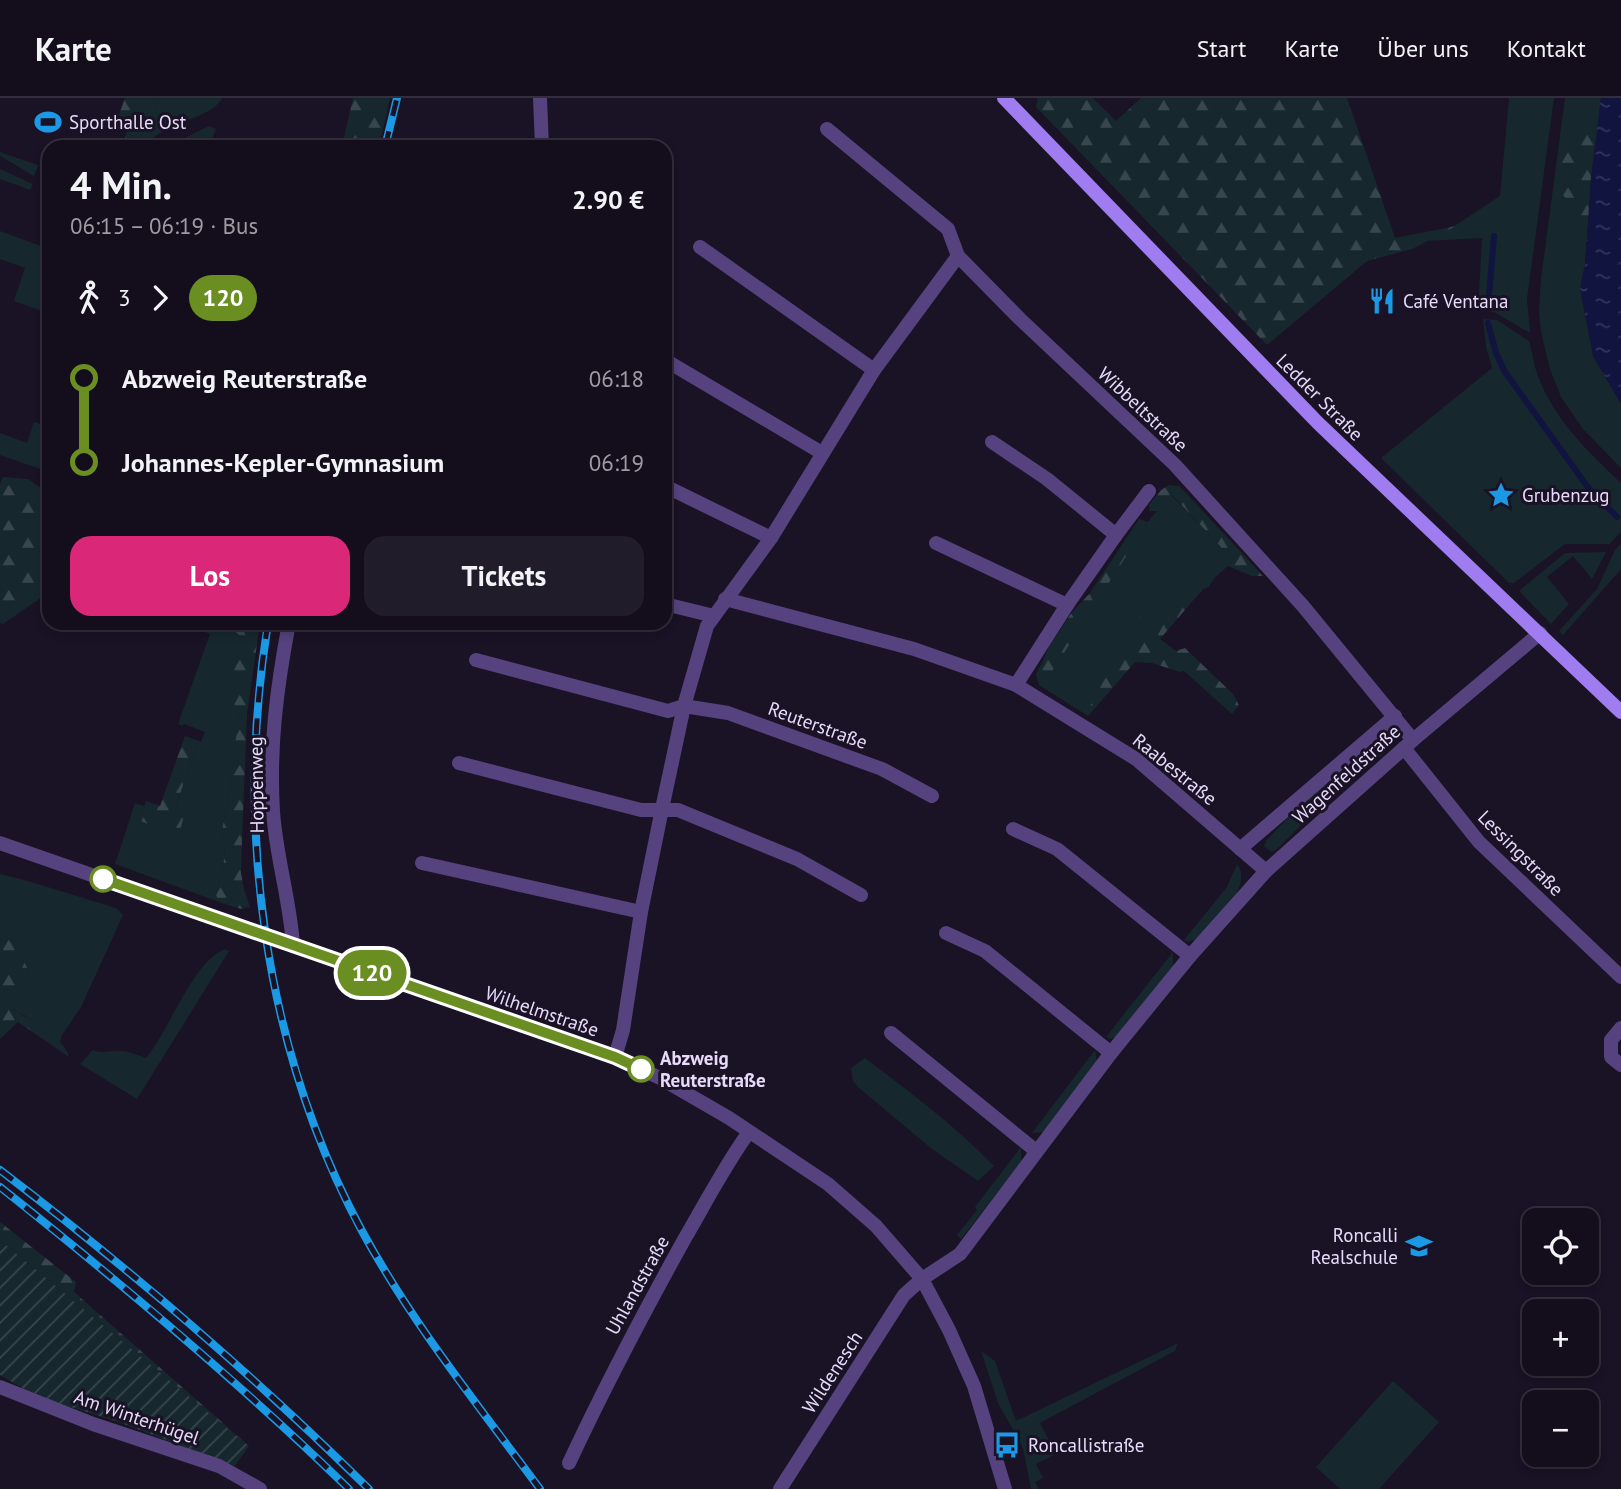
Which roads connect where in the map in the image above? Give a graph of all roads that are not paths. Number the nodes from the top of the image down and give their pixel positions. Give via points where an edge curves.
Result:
1 (540, 98) edge
2 (1004, 98) edge
3 (827, 129) dead end
4 (542, 140) edge
5 (700, 247) dead end
6 (958, 256) junction
7 (672, 364) edge
8 (874, 370) junction
9 (992, 442) dead end
10 (822, 453) junction
11 (672, 489) edge
12 (1149, 491) dead end
13 (1116, 535) junction
14 (771, 538) junction
15 (936, 542) dead end
16 (725, 599) junction
17 (1067, 605) junction
18 (672, 606) edge
19 (713, 616) junction
20 (288, 630) edge
21 (1540, 633) junction
22 (476, 660) dead end
23 (1017, 685) junction
24 (684, 706) junction
25 (1621, 712) edge
26 (1395, 716) junction
27 (1408, 744) junction
28 (460, 763) dead end
29 (932, 796) dead end
30 (662, 809) junction
31 (1013, 829) dead end
32 (0, 843) edge
33 (1240, 849) junction
34 (422, 863) dead end
35 (1266, 871) junction
36 (861, 895) dead end
37 (641, 912) junction
38 (946, 933) dead end
39 (293, 946) junction
40 (1190, 956) junction
41 (1621, 977) edge
42 (1621, 1028) edge
43 (891, 1033) dead end
44 (1111, 1053) junction
45 (615, 1057) junction
46 (1621, 1065) edge
47 (749, 1132) junction
48 (1036, 1151) junction
49 (922, 1279) junction
50 (0, 1387) edge
51 (569, 1463) dead end
52 (260, 1489) edge
53 (780, 1489) edge
54 (1004, 1489) edge

1 - 4 street
2 - 21 main road, Ledder Straße via 1318,424
3 - 6 street, Wibbeltstraße via 948,229
5 - 8 street
6 - 8 street
6 - 26 street, Wibbeltstraße via 1175,465
7 - 10 street
8 - 10 street
9 - 13 street
10 - 14 street
11 - 14 street
12 - 13 street
13 - 17 street
14 - 16 street
15 - 17 street
16 - 19 street
16 - 23 street, Raabestraße via 914,649
17 - 23 street
18 - 19 street
19 - 24 street
20 - 39 street, Hoppenweg via 276,690 272,760 275,830
21 - 25 main road, Ledder Straße
21 - 27 street, Wagenfeldstraße
22 - 24 street, Reuterstraße via 668,711
23 - 33 street, Raabestraße via 1136,759
24 - 29 street, Reuterstraße via 728,713 814,743 882,769
24 - 30 street
26 - 27 street, Wibbeltstraße
26 - 33 street
27 - 35 street, Wagenfeldstraße
27 - 41 street, Lessingstraße via 1479,842
28 - 30 street via 641,810
30 - 36 street via 678,810 797,859
30 - 37 street
31 - 40 street via 1056,849
32 - 39 street, Wilhelmstraße
33 - 35 street, Raabestraße
34 - 37 street
35 - 40 street, Wagenfeldstraße
37 - 45 street
38 - 44 street via 985,951
39 - 45 street, Wilhelmstraße
40 - 44 street, Wagenfeldstraße
42 - 46 street via 1611,1040 1611,1056
43 - 48 street
44 - 48 street, Wagenfeldstraße
45 - 47 street, Wilhelmstraße via 660,1078
47 - 49 street, Wilhelmstraße via 828,1184 876,1226
47 - 51 street, Uhlandstraße via 648,1304
48 - 49 street, Wagenfeldstraße via 960,1254
49 - 53 street, Wildenesch via 904,1295
49 - 54 street, Wilhelmstraße via 974,1386
50 - 52 street, Am Winterhügel via 219,1466

